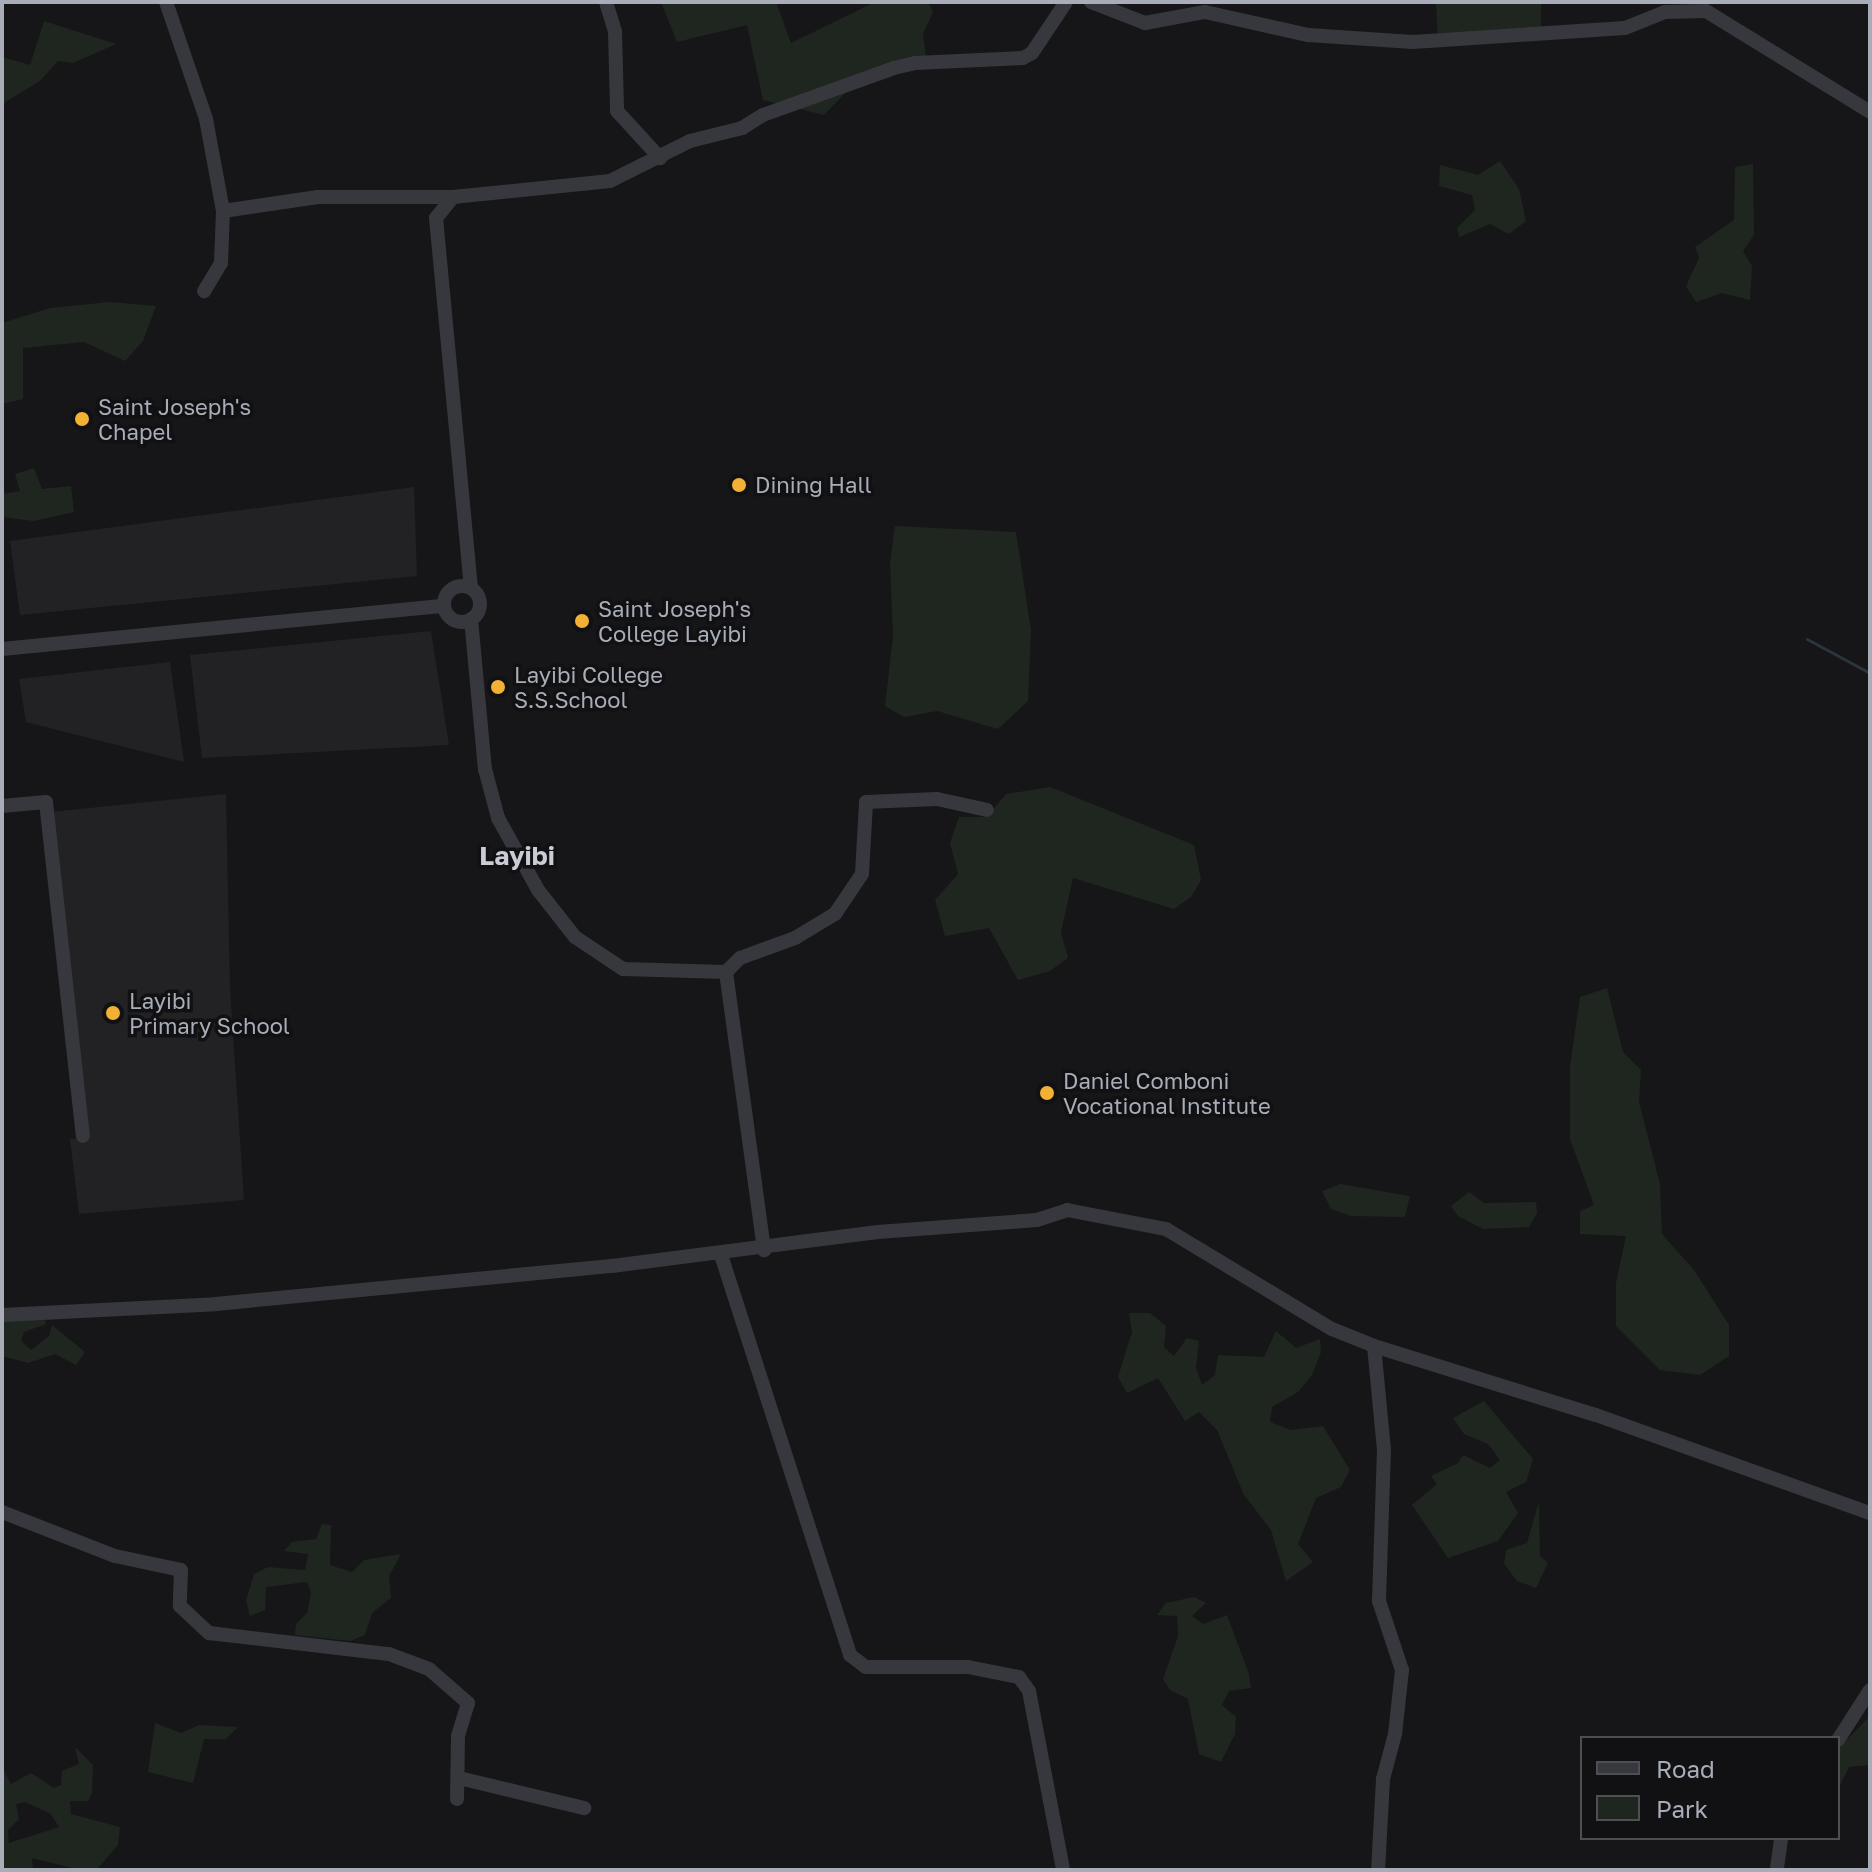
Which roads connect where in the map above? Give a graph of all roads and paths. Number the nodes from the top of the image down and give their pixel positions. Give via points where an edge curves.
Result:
1 (166, 2) edge
2 (606, 2) edge
3 (1066, 2) edge
4 (1091, 2) edge
5 (1870, 112) edge
6 (660, 158) junction
7 (453, 197) junction
8 (223, 211) junction
9 (204, 291) dead end
10 (471, 588) junction
11 (444, 606) junction
12 (471, 619) junction
13 (2, 649) edge
14 (2, 806) edge
15 (987, 810) dead end
16 (726, 972) junction
17 (83, 1136) dead end
18 (764, 1250) junction
19 (721, 1255) junction
20 (2, 1315) edge
21 (1374, 1346) junction
22 (2, 1512) edge
23 (1870, 1513) edge
24 (1870, 1690) edge
25 (1840, 1737) edge
26 (459, 1778) junction
27 (457, 1799) dead end
28 (584, 1808) dead end
29 (1781, 1840) edge
30 (1777, 1868) dead end
31 (1063, 1870) edge
32 (1378, 1870) edge

1 - 8 street via 206,119
2 - 6 street via 615,32 617,111
3 - 6 street via 1032,53 1023,58 905,65 763,115 742,128 690,141
4 - 5 street via 1145,23 1205,12 1308,35 1399,42 1625,28 1665,12 1706,11
6 - 7 street via 610,181
7 - 8 street via 363,194
7 - 10 street via 436,218
8 - 9 street via 221,263
10 - 11 street via 449,591
10 - 12 street via 480,602
11 - 12 street via 460,622
11 - 13 street
12 - 16 street via 490,795 538,890 582,945 611,964 646,973
14 - 17 street via 46,802
15 - 16 street via 937,799 866,802 862,874 847,899 817,925 740,958
16 - 18 street
18 - 19 street
18 - 21 street via 1077,1211 1169,1231 1332,1329
19 - 20 street via 216,1304
19 - 31 street via 850,1655 866,1667 968,1667 1019,1677 1032,1706
21 - 23 street via 1609,1419
21 - 32 street via 1384,1449 1379,1601 1402,1670 1395,1734 1383,1779
22 - 26 street via 115,1556 181,1570 180,1606 209,1633 389,1654 421,1664 467,1702 458,1736
24 - 25 street
26 - 27 street
26 - 28 street
29 - 30 street

